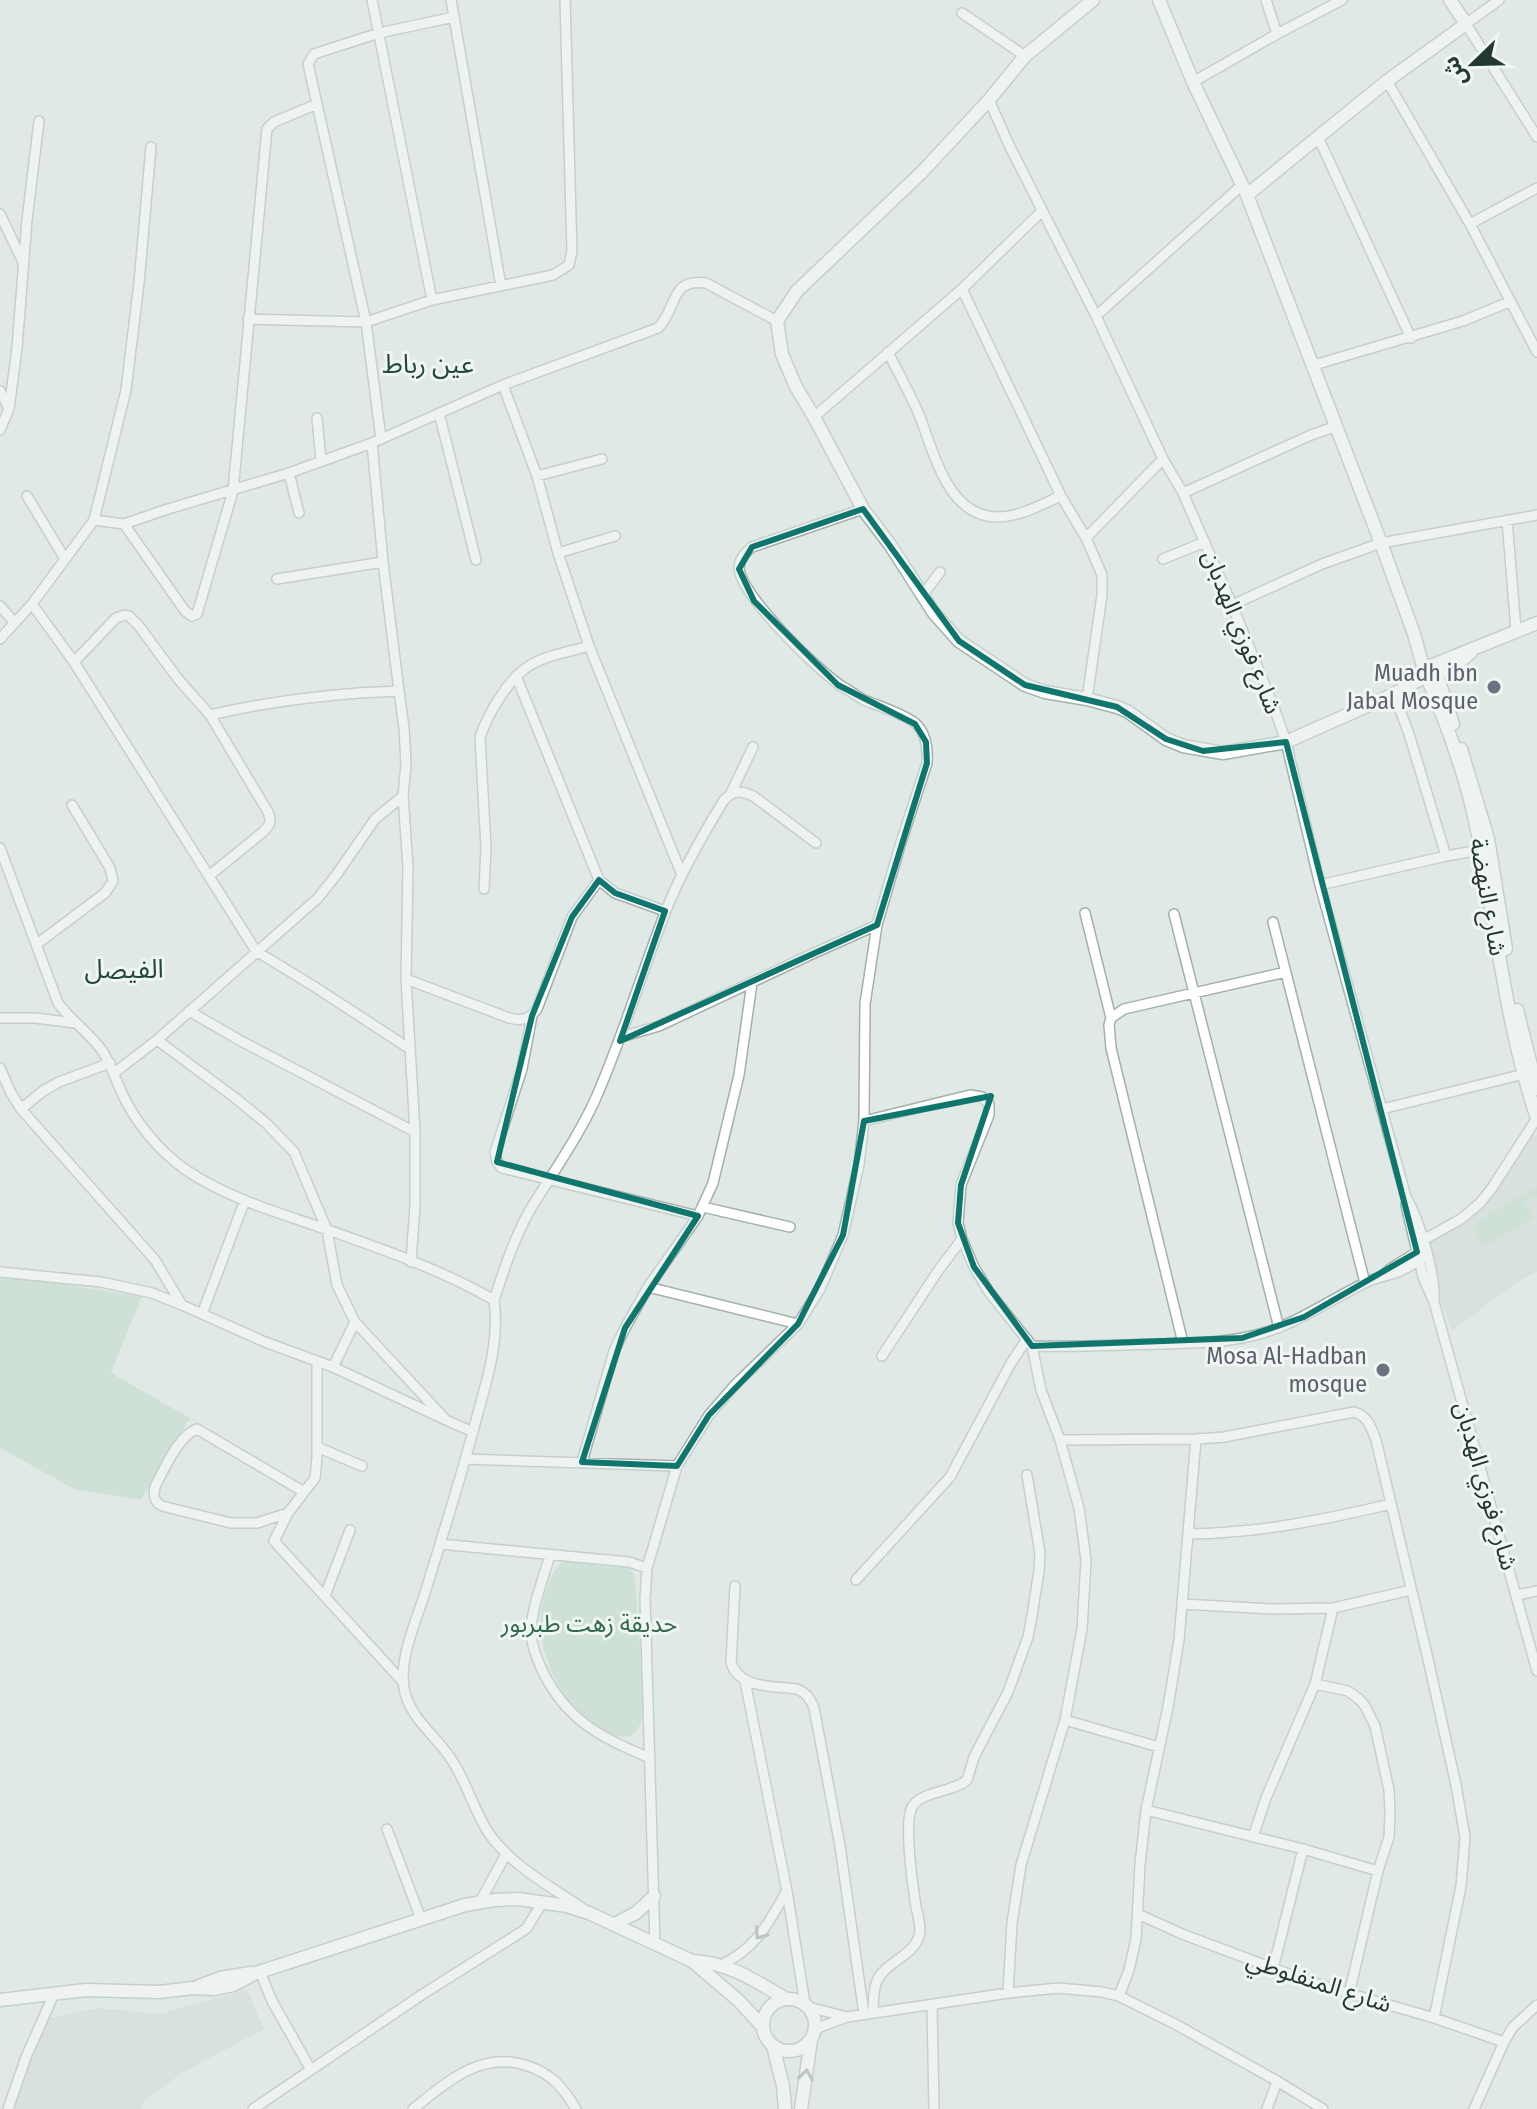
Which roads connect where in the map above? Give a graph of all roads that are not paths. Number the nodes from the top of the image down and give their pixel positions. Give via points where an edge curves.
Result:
1 (372, 0) edge
2 (451, 0) edge
3 (565, 0) edge
4 (1093, 0) edge
5 (1159, 0) edge
6 (1266, 0) edge
7 (1342, 0) edge
8 (1450, 0) edge
9 (1499, 0) edge
10 (962, 13) dead end
11 (454, 17) junction
12 (1466, 24) junction
13 (379, 33) junction
14 (1277, 34) junction
15 (1025, 56) junction
16 (1387, 81) junction
17 (1193, 82) junction
18 (989, 100) junction
19 (317, 104) junction
20 (39, 121) dead end
21 (1318, 137) junction
22 (1537, 137) edge
23 (151, 147) dead end
24 (1537, 188) edge
25 (1245, 190) junction
26 (1042, 211) junction
27 (0, 214) edge
28 (1470, 224) junction
29 (23, 263) junction
30 (501, 286) junction
31 (962, 289) junction
32 (432, 300) junction
33 (1509, 302) junction
34 (1096, 316) junction
35 (248, 319) junction
36 (777, 321) junction
37 (366, 322) junction
38 (1411, 338) junction
39 (888, 352) junction
40 (1537, 352) edge
41 (1314, 365) junction
42 (503, 385) junction
43 (0, 391) edge
44 (9, 409) junction
45 (439, 413) junction
46 (814, 417) junction
47 (317, 418) dead end
48 (1337, 426) junction
49 (0, 430) edge
50 (376, 441) junction
51 (602, 459) dead end
52 (1163, 459) junction
53 (321, 461) junction
54 (289, 473) junction
55 (537, 476) junction
56 (233, 491) junction
57 (1183, 493) junction
58 (27, 496) dead end
59 (1061, 496) junction
60 (863, 509) junction
61 (299, 513) dead end
62 (1537, 515) edge
63 (94, 520) junction
64 (1507, 520) junction
65 (124, 524) junction
66 (615, 536) dead end
67 (1086, 538) junction
68 (1205, 542) junction
69 (1381, 543) junction
70 (558, 553) junction
71 (65, 559) junction
72 (1163, 559) dead end
73 (476, 560) dead end
74 (383, 562) junction
75 (940, 572) dead end
76 (277, 579) dead end
77 (923, 595) junction
78 (32, 604) junction
79 (1232, 605) junction
80 (0, 606) edge
81 (15, 623) junction
82 (1537, 623) edge
83 (1516, 630) junction
84 (0, 639) edge
85 (589, 646) junction
86 (74, 662) junction
87 (1431, 673) junction
88 (516, 676) junction
89 (399, 691) junction
90 (1394, 694) junction
91 (1087, 699) junction
92 (210, 715) junction
93 (1286, 742) junction
94 (753, 747) dead end
95 (731, 793) junction
96 (403, 796) junction
97 (72, 805) dead end
98 (816, 843) dead end
99 (0, 848) edge
100 (1480, 850) junction
101 (1446, 856) junction
102 (210, 875) junction
103 (682, 875) junction
104 (599, 880) junction
105 (1320, 885) junction
106 (484, 889) dead end
107 (665, 911) junction
108 (1085, 913) dead end
109 (1174, 914) dead end
110 (1273, 922) dead end
111 (877, 925) junction
112 (37, 944) junction
113 (256, 951) junction
114 (1286, 972) junction
115 (406, 979) junction
116 (752, 983) junction
117 (1195, 994) junction
118 (189, 1011) junction
119 (532, 1016) junction
120 (0, 1018) edge
121 (1111, 1018) junction
122 (75, 1023) junction
123 (621, 1037) junction
124 (157, 1040) junction
125 (410, 1049) junction
126 (1530, 1065) edge
127 (0, 1068) edge
128 (112, 1068) junction
129 (1537, 1089) edge
130 (21, 1109) junction
131 (1382, 1109) junction
132 (1537, 1118) edge
133 (864, 1121) junction
134 (415, 1132) junction
135 (550, 1181) junction
136 (245, 1200) junction
137 (700, 1211) junction
138 (790, 1227) dead end
139 (327, 1230) junction
140 (962, 1239) junction
141 (1422, 1251) junction
142 (411, 1262) junction
143 (1403, 1270) junction
144 (0, 1272) edge
145 (1384, 1275) junction
146 (1423, 1277) junction
147 (1365, 1283) junction
148 (648, 1287) junction
149 (494, 1300) junction
150 (1434, 1302) junction
151 (182, 1305) junction
152 (202, 1314) junction
153 (355, 1322) junction
154 (798, 1324) junction
155 (1279, 1328) junction
156 (1030, 1343) junction
157 (1183, 1343) junction
158 (882, 1356) dead end
159 (317, 1361) junction
160 (333, 1367) junction
161 (446, 1420) junction
162 (473, 1432) junction
163 (1196, 1439) junction
164 (1060, 1440) junction
165 (317, 1447) junction
166 (466, 1459) junction
167 (582, 1462) junction
168 (362, 1466) dead end
169 (677, 1466) junction
170 (1027, 1475) dead end
171 (304, 1492) junction
172 (1391, 1504) junction
173 (288, 1513) junction
174 (350, 1530) dead end
175 (1189, 1534) junction
176 (440, 1544) junction
177 (550, 1555) junction
178 (647, 1568) junction
179 (856, 1580) dead end
180 (735, 1586) dead end
181 (1411, 1590) junction
182 (1537, 1591) edge
183 (1517, 1595) junction
184 (325, 1596) junction
185 (1182, 1604) junction
186 (1333, 1608) junction
187 (1537, 1671) edge
188 (745, 1681) junction
189 (403, 1682) junction
190 (1315, 1684) junction
191 (1065, 1720) junction
192 (1159, 1747) junction
193 (650, 1758) junction
194 (1146, 1810) junction
195 (387, 1829) dead end
196 (1253, 1837) junction
197 (1303, 1849) junction
198 (506, 1854) junction
199 (1378, 1871) junction
200 (787, 1891) junction
201 (654, 1896) junction
202 (480, 1902) junction
203 (543, 1902) junction
204 (589, 1913) junction
205 (1138, 1914) junction
206 (421, 1919) junction
207 (615, 1924) junction
208 (655, 1944) junction
209 (692, 1961) junction
210 (721, 1965) junction
211 (1273, 1969) junction
212 (258, 1973) junction
213 (1008, 1993) junction
214 (54, 1994) junction
215 (1349, 1994) junction
216 (1119, 1996) junction
217 (786, 1999) junction
218 (0, 2000) edge
219 (932, 2005) junction
220 (1537, 2005) edge
221 (807, 2006) junction
222 (869, 2013) junction
223 (847, 2017) junction
224 (1434, 2018) junction
225 (763, 2027) junction
226 (813, 2035) junction
227 (1504, 2042) junction
228 (773, 2046) junction
229 (311, 2070) junction
230 (1277, 2081) junction
231 (8, 2109) edge
232 (253, 2109) edge
233 (413, 2109) edge
234 (576, 2109) edge
235 (785, 2109) edge
236 (801, 2109) edge
237 (934, 2109) edge
238 (1267, 2109) edge
239 (1323, 2109) edge
240 (1474, 2109) edge

1 - 13 street
2 - 11 street
3 - 30 street via 569,265 553,275
4 - 15 street
5 - 17 street
6 - 14 street
7 - 14 street
8 - 12 street
9 - 12 street
10 - 15 street
11 - 13 street
11 - 30 street
12 - 16 street
12 - 22 street
13 - 19 street via 314,54 308,64
13 - 32 street
14 - 17 street
15 - 18 street
16 - 21 street
16 - 28 street
17 - 25 street
18 - 26 street, شارع فوزي الهدبان
18 - 36 street via 797,291
19 - 35 street via 267,129
19 - 37 street
20 - 29 street
21 - 25 street
21 - 38 street
23 - 63 street via 126,390
24 - 28 street
25 - 34 street
25 - 41 street
26 - 31 street
26 - 34 street, شارع فوزي الهدبان
27 - 29 street
28 - 33 street
29 - 44 street
30 - 32 street
31 - 39 street
31 - 59 street
32 - 37 street
33 - 38 street
33 - 40 street
34 - 52 street, شارع فوزي الهدبان
35 - 37 street
35 - 56 street
36 - 42 street via 694,281 680,288 658,328
36 - 46 street via 782,354
37 - 50 street
38 - 41 street
39 - 46 street
39 - 59 street via 957,499 972,511 995,517 1013,516
41 - 48 street
42 - 45 street
42 - 55 street
43 - 44 street
44 - 49 street
45 - 50 street
45 - 73 street
46 - 60 street
47 - 53 street
48 - 57 street
48 - 69 street
50 - 53 street
50 - 74 street
51 - 55 street
52 - 57 street, شارع فوزي الهدبان
52 - 67 street
53 - 54 street
54 - 56 street
54 - 61 street
55 - 70 street
56 - 65 street
56 - 65 street via 197,614 192,616
57 - 68 street, شارع فوزي الهدبان
58 - 71 street
59 - 67 street
60 - 77 street
60 - 111 street via 752,547 741,557 739,569 754,601 838,685 915,724 926,742 927,763
62 - 64 street
63 - 65 street
63 - 71 street
64 - 69 street
64 - 83 street
66 - 70 street
67 - 91 street via 1102,575
68 - 72 street
68 - 79 street, شارع فوزي الهدبان
69 - 79 street
69 - 87 street
70 - 85 street
71 - 78 street
74 - 76 street
74 - 89 street
75 - 77 street
77 - 91 street via 959,641 1000,670 1045,692
78 - 81 street
78 - 86 street
79 - 93 street, شارع فوزي الهدبان
80 - 81 street
81 - 84 street
82 - 83 street
83 - 87 street via 1458,653
85 - 88 street via 531,665
85 - 103 street
86 - 92 street via 116,618 129,616
86 - 102 street
87 - 90 street
87 - 100 street, شارع النهضة
87 - 126 street, شارع النهضة via 1488,839
88 - 104 street
88 - 106 street via 480,737
89 - 92 street via 333,695
89 - 96 street via 406,764
90 - 93 street
90 - 101 street
91 - 93 street via 1127,711 1166,739 1203,751 1223,753
92 - 102 street via 271,820
93 - 105 street, شارع فوزي الهدبان
94 - 95 street
95 - 98 street via 753,796
95 - 103 street
96 - 113 street via 375,819 318,898
96 - 115 street
97 - 112 street via 113,881 105,893
99 - 112 street
100 - 101 street
100 - 126 street, شارع النهضة via 1502,976
101 - 105 street
102 - 113 street
103 - 107 street
104 - 107 street via 615,893
104 - 119 street via 572,917
105 - 131 street, شارع فوزي الهدبان
107 - 123 street
108 - 121 street
109 - 117 street
110 - 114 street
111 - 116 street
111 - 133 street via 864,1012
112 - 122 street via 58,1003
113 - 118 street
113 - 125 street
114 - 117 street
114 - 147 street
115 - 119 street via 509,1018
115 - 125 street
116 - 123 street via 659,1026
116 - 137 street via 736,1088 717,1170
117 - 121 street via 1124,1009
117 - 155 street
118 - 124 street
118 - 134 street
119 - 135 street via 522,1069 495,1152 502,1168
120 - 122 street
121 - 157 street via 1111,1048
122 - 128 street
123 - 135 street via 593,1103
124 - 128 street
124 - 139 street via 294,1152
125 - 134 street
126 - 129 street, شارع النهضة
126 - 131 street
126 - 132 street, شارع النهضة
127 - 130 street
128 - 130 street via 59,1082
128 - 136 street via 132,1111 165,1152 185,1169
130 - 151 street via 155,1260
131 - 141 street, شارع فوزي الهدبان via 1406,1209
132 - 141 street via 1480,1203
133 - 140 street via 961,1097 985,1099 989,1115 961,1185
133 - 154 street via 843,1235
134 - 142 street
135 - 137 street
135 - 149 street via 521,1229
136 - 139 street
136 - 152 street
137 - 138 street
137 - 148 street
139 - 142 street
139 - 153 street via 337,1285
140 - 156 street via 989,1292
140 - 158 street
141 - 143 street
141 - 145 street
141 - 146 street, شارع فوزي الهدبان
141 - 150 street, شارع فوزي الهدبان
142 - 149 street
143 - 145 street
143 - 146 street
144 - 151 street via 101,1282
145 - 147 street
146 - 150 street, شارع فوزي الهدبان
147 - 155 street
148 - 154 street
148 - 167 street via 614,1351
149 - 162 street via 496,1335
150 - 183 street, شارع فوزي الهدبان
151 - 152 street
152 - 159 street
153 - 160 street
153 - 161 street
154 - 169 street via 709,1415
155 - 157 street via 1242,1338
156 - 157 street
156 - 164 street
156 - 179 street via 1011,1363 950,1477
159 - 160 street
159 - 165 street
160 - 161 street
161 - 162 street
162 - 166 street
163 - 164 street
163 - 172 street via 1361,1414 1376,1440
163 - 175 street
164 - 191 street via 1079,1508 1086,1560 1082,1629
165 - 168 street
165 - 171 street via 315,1478
166 - 167 street
166 - 176 street
167 - 169 street
169 - 178 street
170 - 222 street via 1040,1553 1028,1637 967,1780 919,1799 910,1811 919,1939 880,1975
171 - 173 street
171 - 173 street via 197,1429 187,1433 155,1487 155,1500 162,1506 231,1523 257,1523
172 - 175 street via 1269,1529
172 - 181 street
173 - 184 street via 274,1541
174 - 184 street
175 - 185 street
176 - 177 street
176 - 189 street via 407,1649
177 - 178 street
177 - 193 street via 531,1634 549,1684 588,1728
178 - 193 street
180 - 188 street via 731,1662
181 - 186 street
181 - 224 street via 1465,1837 1461,1886
182 - 183 street
183 - 187 street, شارع فوزي الهدبان
184 - 189 street
185 - 186 street
185 - 192 street
186 - 190 street
188 - 200 street
188 - 222 street via 797,1689 812,1701
189 - 198 street via 414,1715 452,1759 487,1831
190 - 196 street
190 - 199 street via 1348,1691 1375,1726 1390,1814
191 - 192 street
191 - 213 street via 1021,1865
192 - 194 street
193 - 201 street
194 - 196 street
194 - 205 street
195 - 206 street
196 - 197 street
197 - 199 street
197 - 211 street
198 - 202 street
198 - 204 street
199 - 215 street
200 -> 210 street via 756,1941
200 - 221 street
201 - 207 street
201 - 208 street
202 - 203 street
202 - 206 street
203 - 204 street
203 - 229 street via 526,1929
204 - 207 street
205 - 211 street, شارع المنفلوطي
205 - 216 street
206 - 212 street
207 - 208 street
208 - 209 street
209 - 210 street
209 - 225 street
210 - 217 street
211 - 215 street, شارع المنفلوطي
212 - 214 street via 213,1989
212 - 229 street
213 - 216 street via 1075,1988
213 - 219 street
214 - 218 street
214 - 231 street
215 - 224 street, شارع المنفلوطي
216 - 230 street
217 - 221 street
217 - 225 street via 770,2006
219 - 222 street
219 - 237 street
220 - 227 street
221 - 223 street
221 - 226 street via 814,2017
222 - 223 street
223 - 226 street
224 - 227 street, شارع المنفلوطي
225 - 228 street
226 - 228 street via 806,2046 793,2051
236 -> 226 street
227 - 240 street
228 - 235 street
229 - 232 street
230 - 238 street
230 - 239 street
233 - 234 street via 469,2069 511,2061 553,2078

